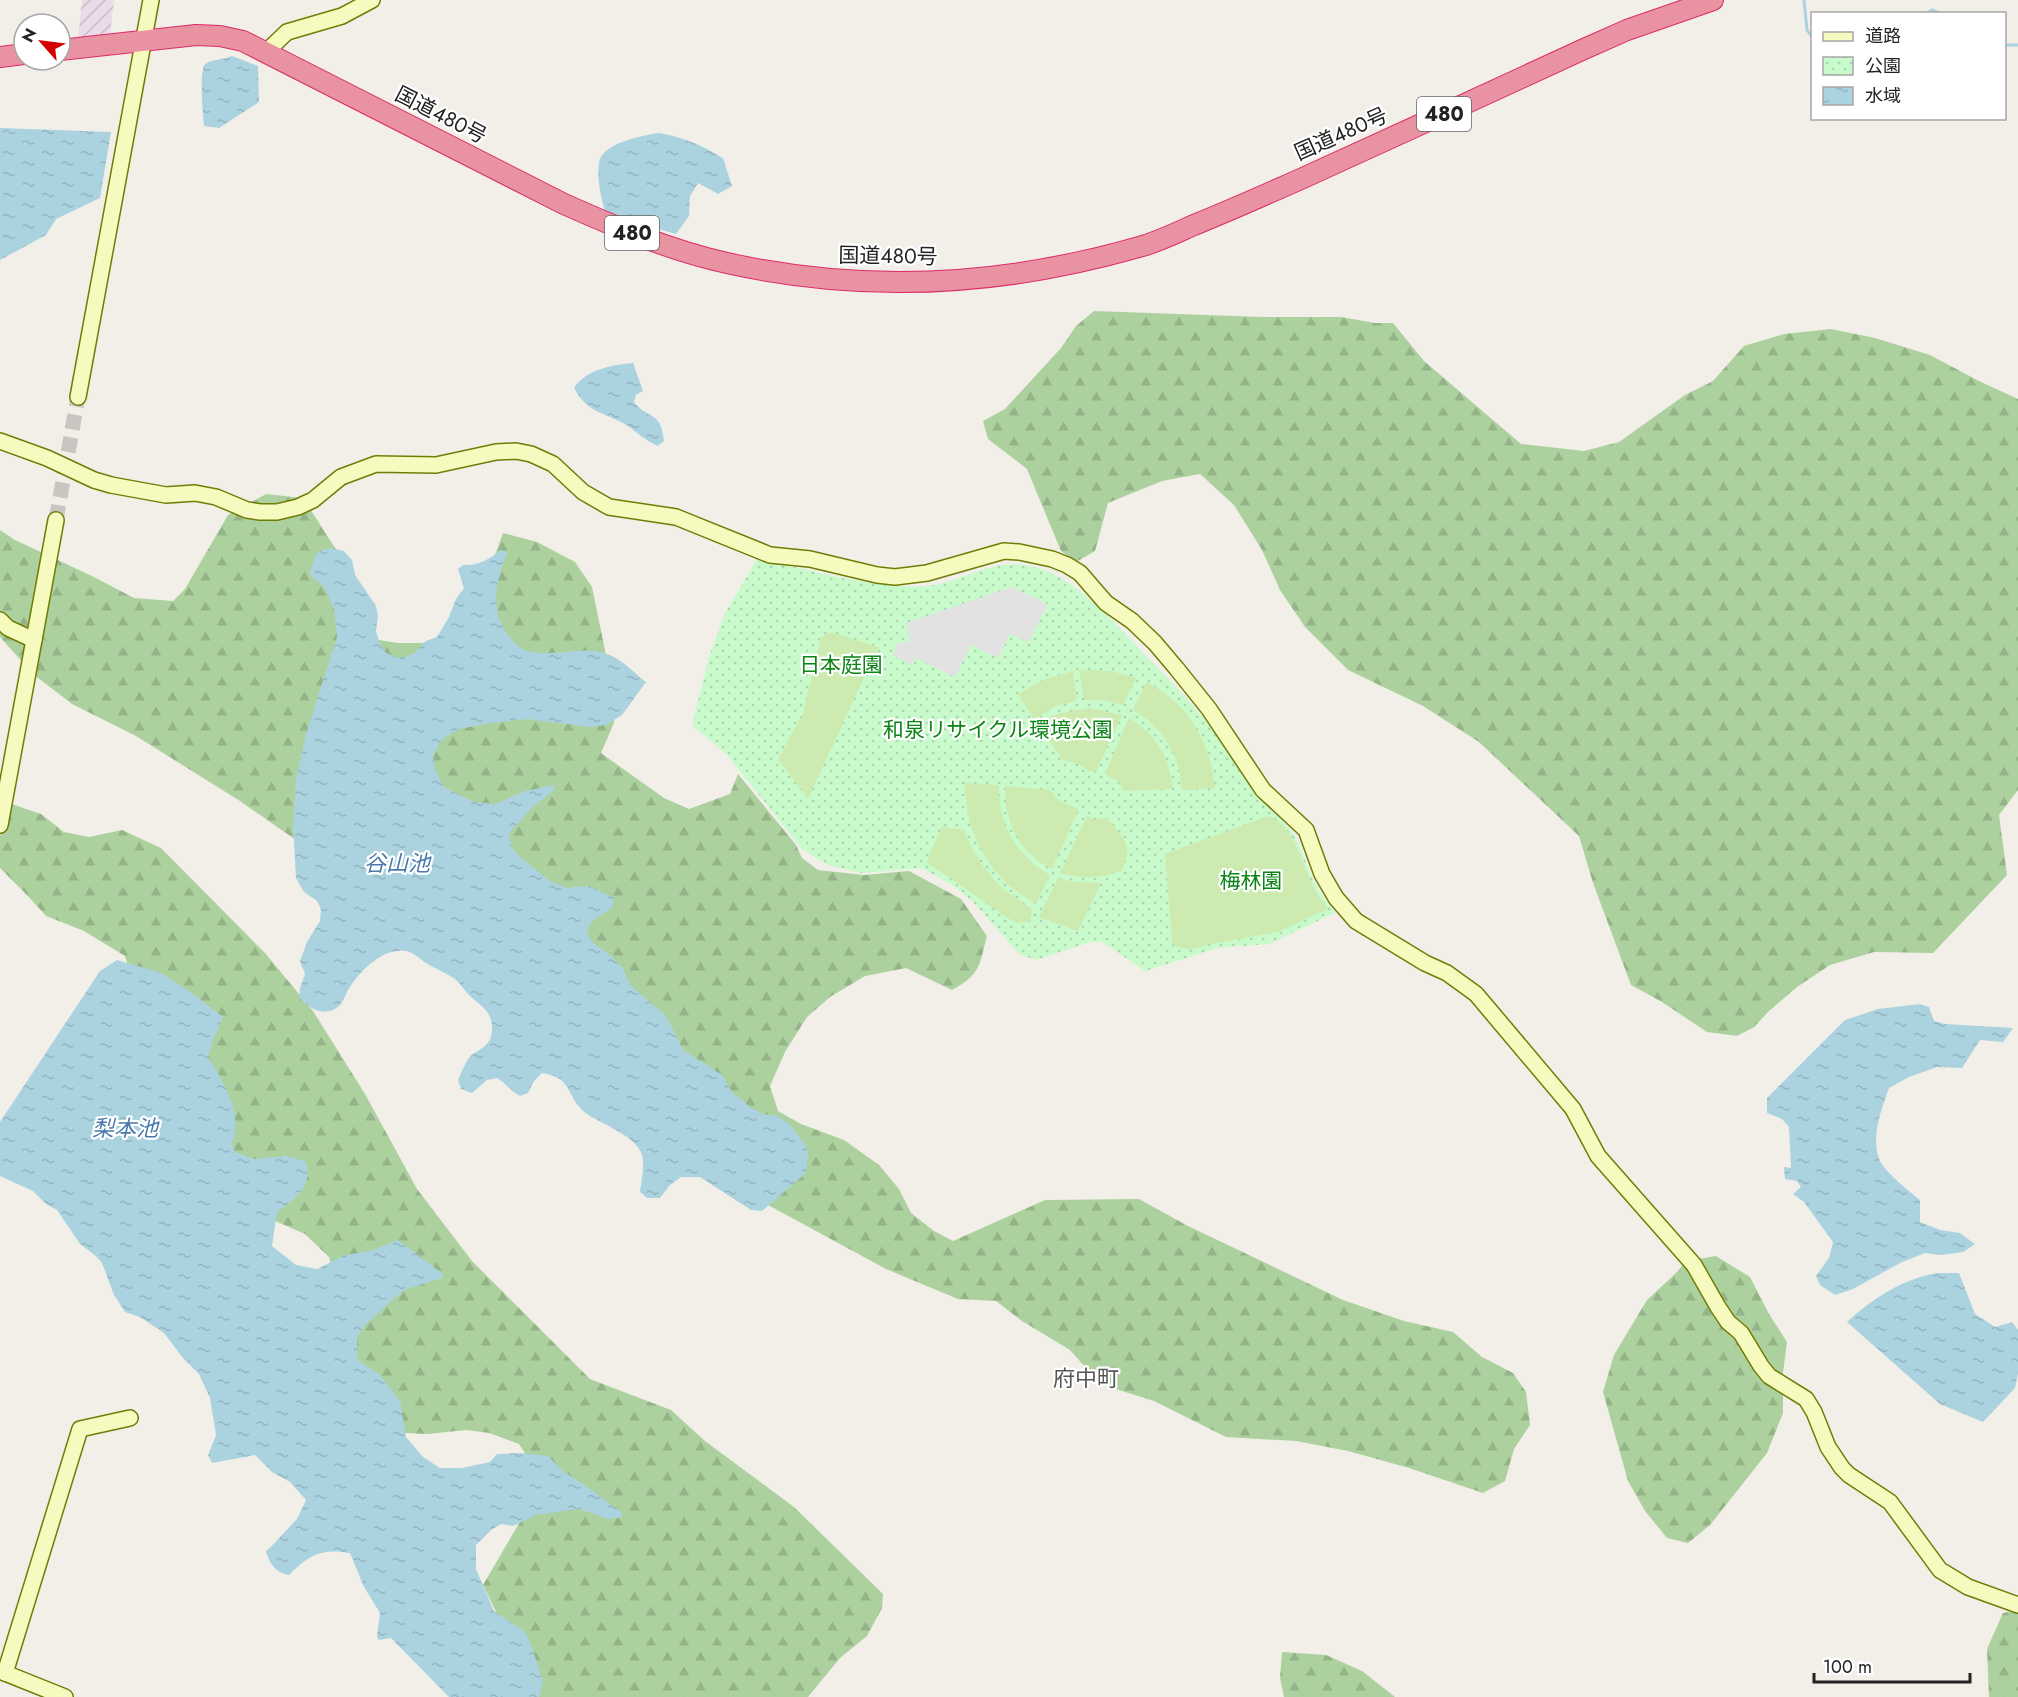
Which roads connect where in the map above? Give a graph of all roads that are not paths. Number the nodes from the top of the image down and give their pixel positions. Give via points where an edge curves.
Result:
1 (151, 0) edge
2 (372, 0) edge
3 (1713, 0) edge
4 (144, 40) junction
5 (72, 49) edge
6 (266, 51) junction
7 (78, 397) tunnel mouth
8 (0, 441) edge
9 (56, 520) tunnel mouth
10 (0, 620) edge
11 (33, 639) junction
12 (0, 825) edge
13 (130, 1418) dead end
14 (2018, 1605) edge
15 (3, 1672) edge
16 (65, 1697) edge

1 - 4 street
2 - 6 street via 342,16 287,32
3 - 6 highway, 国道480号 / 480 via 1627,30 1235,208 1142,246 1034,272 964,281 832,279 726,263 660,243 564,204
4 - 5 highway, 国道480号 / 480
4 - 6 highway, 国道480号 / 480 via 220,36
4 - 7 street
8 - 14 street via 111,485 166,495 206,495 260,512 298,507 341,477 376,464 436,465 516,451 553,464 583,492 609,507 676,517 770,555 895,577 927,573 1004,551 1067,565 1139,628 1177,669 1263,790 1306,830 1322,874 1356,921 1476,994 1574,1109 1598,1156 1701,1275 1728,1322 1741,1333 1769,1376 1806,1399 1834,1459 1849,1475 1890,1503 1940,1570 1968,1587
9 - 11 street
10 - 11 street
11 - 12 street
13 - 15 street via 80,1429
15 - 16 street

